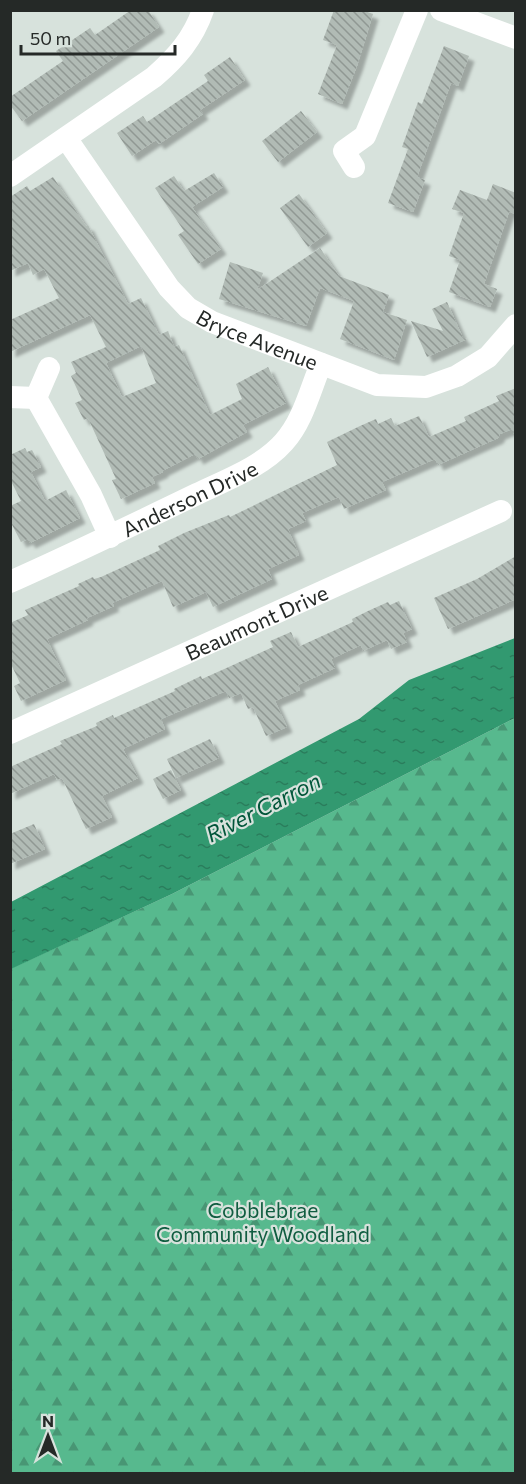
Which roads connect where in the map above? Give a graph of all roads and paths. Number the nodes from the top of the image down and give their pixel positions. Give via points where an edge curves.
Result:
1 (203, 10) edge
2 (417, 10) edge
3 (441, 10) edge
4 (516, 38) edge
5 (66, 138) junction
6 (354, 167) dead end
7 (10, 176) edge
8 (516, 325) edge
9 (321, 364) junction
10 (49, 368) dead end
11 (10, 397) edge
12 (36, 398) junction
13 (501, 511) dead end
14 (110, 537) junction
15 (10, 582) edge
16 (10, 733) edge

1 - 5 street via 189,42 174,60
2 - 6 street via 365,136 344,151
3 - 4 street
5 - 7 street
5 - 9 street, Bryce Avenue via 169,288 188,308 212,322
8 - 9 street, Bryce Avenue via 488,357 458,376 426,387 377,385
9 - 14 street, Anderson Drive via 299,420 284,442 267,457
10 - 12 street
11 - 12 street
12 - 14 street
13 - 16 street, Beaumont Drive
14 - 15 street, Anderson Drive

